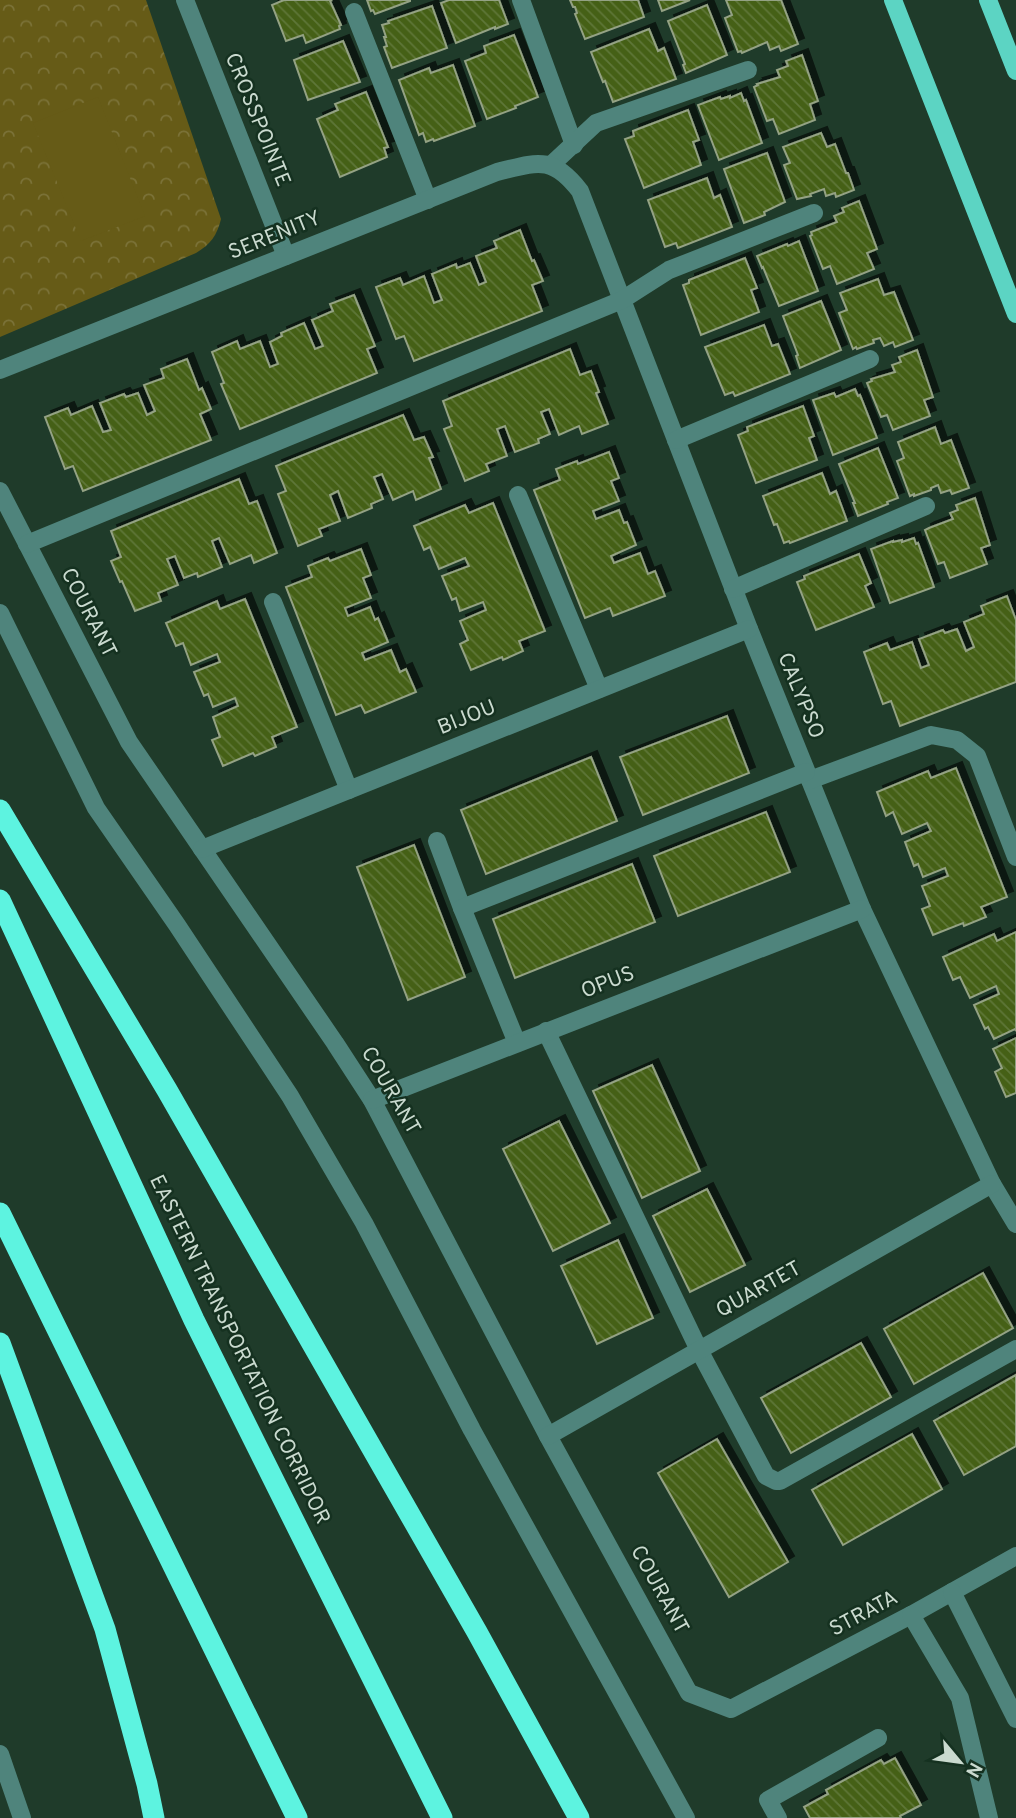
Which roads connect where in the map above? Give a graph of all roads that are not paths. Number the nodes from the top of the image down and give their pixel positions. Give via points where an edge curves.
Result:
1 (185, 0) edge
2 (521, 0) edge
3 (893, 0) edge
4 (988, 0) edge
5 (354, 12) dead end
6 (748, 70) dead end
7 (1016, 71) edge
8 (574, 145) junction
9 (551, 165) junction
10 (428, 200) junction
11 (814, 213) dead end
12 (286, 256) junction
13 (622, 300) junction
14 (1016, 314) edge
15 (870, 359) dead end
16 (0, 370) edge
17 (676, 440) junction
18 (0, 491) edge
19 (518, 495) dead end
20 (926, 506) dead end
21 (27, 544) junction
22 (733, 589) junction
23 (273, 602) dead end
24 (0, 613) edge
25 (749, 629) junction
26 (599, 689) junction
27 (808, 776) junction
28 (349, 790) junction
29 (0, 810) edge
30 (437, 841) dead end
31 (202, 849) junction
32 (1016, 857) edge
33 (0, 900) edge
34 (462, 908) junction
35 (862, 909) junction
36 (546, 1031) junction
37 (517, 1043) junction
38 (372, 1100) junction
39 (992, 1184) junction
40 (0, 1213) edge
41 (1016, 1224) edge
42 (0, 1343) edge
43 (1016, 1349) edge
44 (699, 1350) junction
45 (548, 1436) junction
46 (1016, 1556) edge
47 (952, 1592) junction
48 (911, 1615) junction
49 (731, 1709) joint
50 (1016, 1719) edge
51 (878, 1738) dead end
52 (0, 1754) edge
53 (23, 1818) edge
54 (154, 1818) edge
55 (297, 1818) edge
56 (442, 1818) edge
57 (579, 1818) edge
58 (686, 1818) edge
59 (778, 1818) edge
60 (989, 1818) edge

1 - 12 street, CROSSPOINTE
2 - 8 street
3 - 14 main road
4 - 7 main road
5 - 10 street
6 - 8 street via 596,124
8 - 9 street
9 - 10 street, SERENITY via 534,163 497,172
9 - 13 street, CALYPSO via 568,175 580,191
10 - 12 street, SERENITY
11 - 13 street via 669,271
12 - 16 street, SERENITY
13 - 17 street, CALYPSO
13 - 21 street
15 - 17 street
17 - 22 street, CALYPSO
18 - 21 street, COURANT
19 - 26 street
20 - 22 street
21 - 31 street, COURANT via 129,742
22 - 25 street, CALYPSO
23 - 28 street
24 - 58 street via 96,808 290,1096 364,1223 485,1454
25 - 26 street, BIJOU
25 - 27 street, CALYPSO
26 - 28 street, BIJOU
27 - 32 street via 932,735 957,740 977,756
27 - 34 street
27 - 35 street, CALYPSO
28 - 31 street, BIJOU
29 - 57 highway via 181,1114
30 - 34 street
31 - 38 street, COURANT
33 - 56 highway, EASTERN TRANSPORTATION CORRIDOR via 194,1320
34 - 37 street
35 - 36 street, OPUS
35 - 39 street, CALYPSO
36 - 37 street, OPUS
36 - 44 street
37 - 38 street, OPUS
38 - 45 street, COURANT
39 - 41 street, CALYPSO
39 - 44 street, QUARTET
40 - 55 highway
42 - 54 highway via 105,1629
43 - 44 street via 780,1481 766,1476
44 - 45 street, QUARTET
45 - 49 street, COURANT via 689,1693
46 - 47 street, STRATA
47 - 48 street, STRATA
47 - 50 street
48 - 49 street, STRATA
48 - 60 street via 960,1698
51 - 59 street via 768,1800
52 - 53 street

